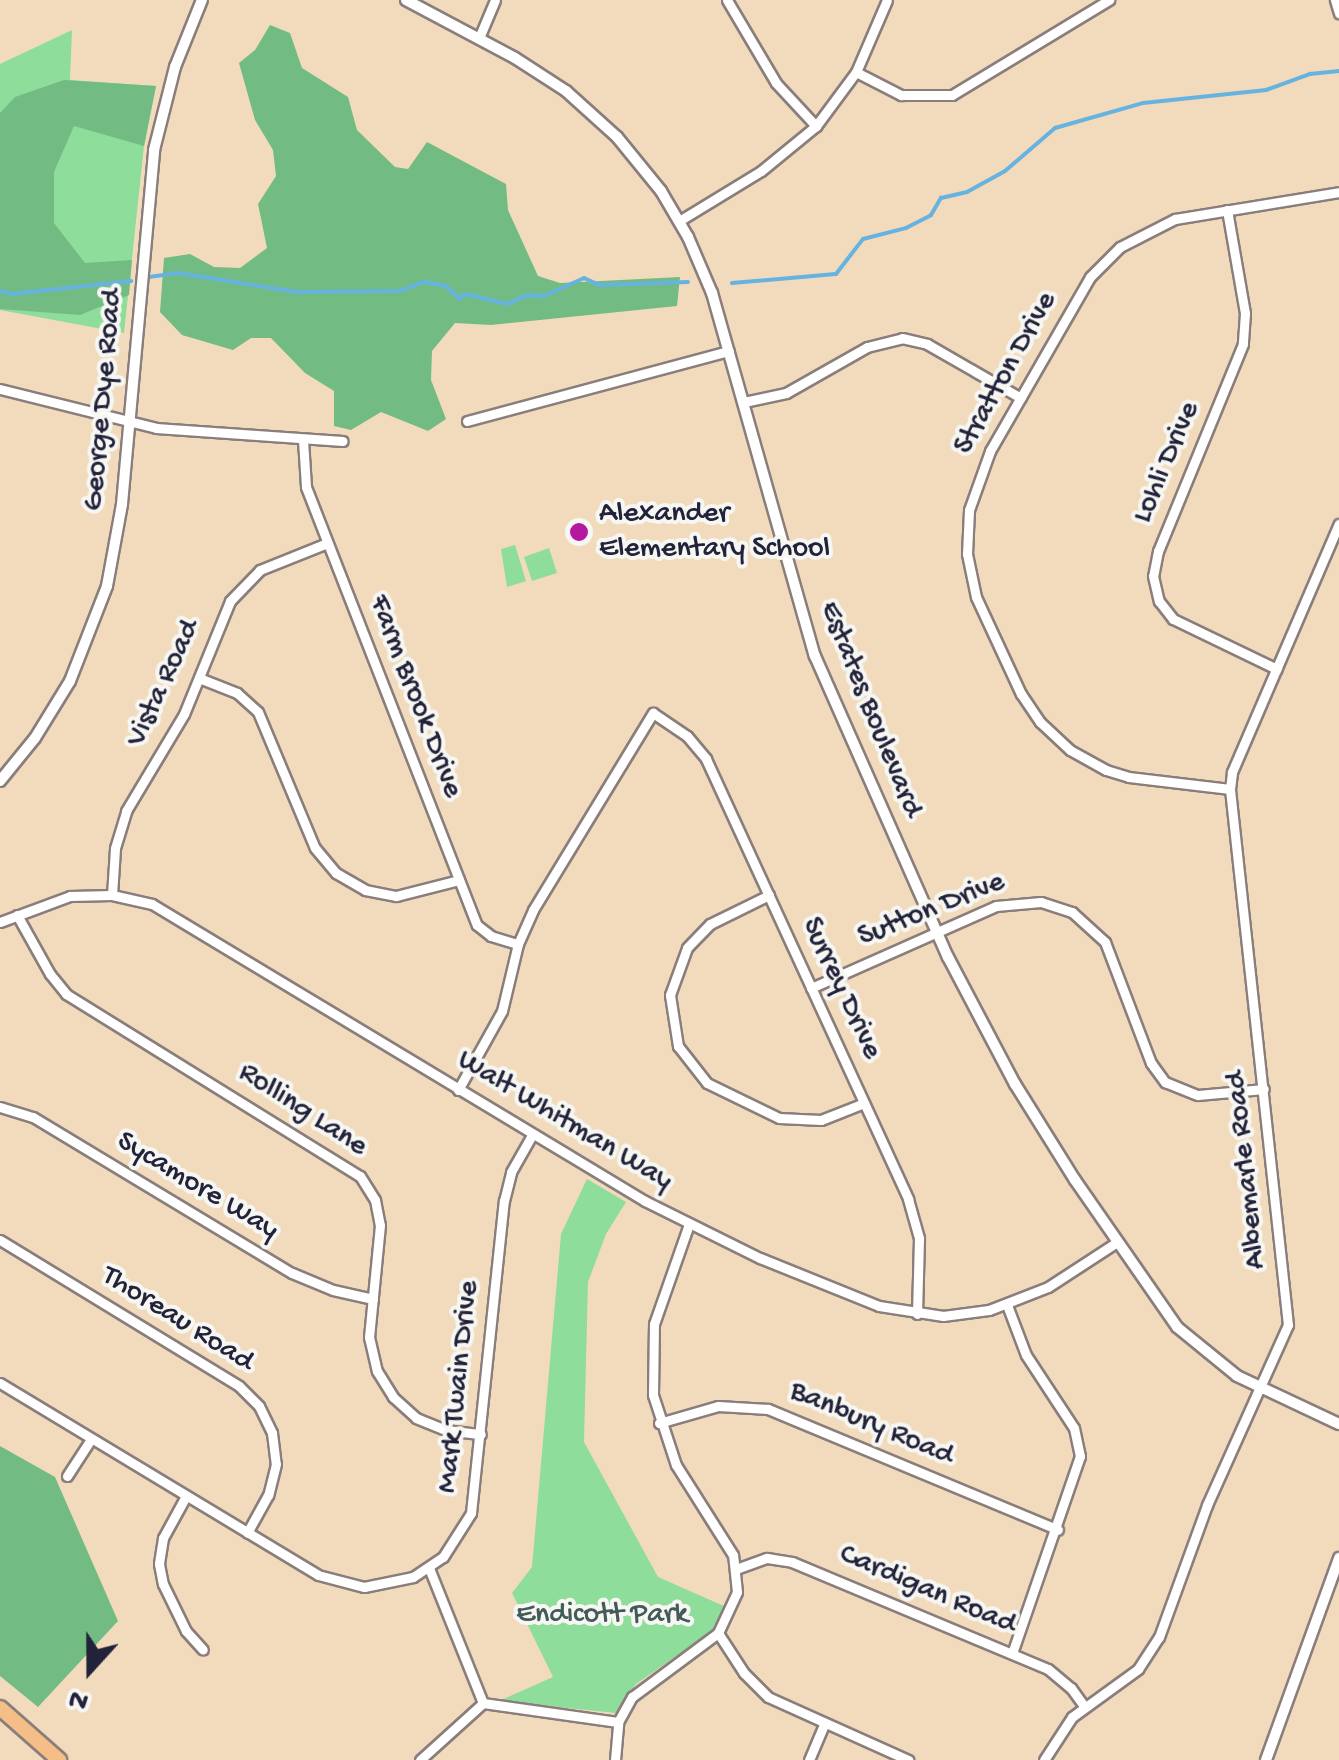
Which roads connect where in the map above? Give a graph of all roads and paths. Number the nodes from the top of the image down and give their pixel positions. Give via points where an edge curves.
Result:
1 (202, 0) edge
2 (406, 0) edge
3 (496, 0) edge
4 (727, 0) edge
5 (887, 0) edge
6 (1109, 0) edge
7 (1335, 0) edge
8 (1339, 13) edge
9 (478, 38) junction
10 (856, 72) junction
11 (816, 126) junction
12 (1339, 192) edge
13 (1226, 210) junction
14 (680, 221) junction
15 (729, 350) junction
16 (0, 389) edge
17 (1021, 398) junction
18 (744, 402) junction
19 (467, 421) dead end
20 (129, 424) junction
21 (303, 440) junction
22 (343, 441) dead end
23 (1339, 524) edge
24 (327, 543) junction
25 (1277, 668) junction
26 (199, 678) junction
27 (0, 782) edge
28 (1230, 789) junction
29 (459, 880) junction
30 (112, 894) junction
31 (769, 895) junction
32 (17, 915) junction
33 (0, 922) edge
34 (937, 932) junction
35 (518, 944) junction
36 (812, 988) junction
37 (1264, 1089) junction
38 (458, 1090) junction
39 (864, 1103) junction
40 (0, 1108) edge
41 (532, 1135) junction
42 (690, 1224) junction
43 (0, 1240) edge
44 (1117, 1242) junction
45 (372, 1298) junction
46 (1008, 1305) junction
47 (917, 1314) junction
48 (0, 1383) edge
49 (1260, 1388) junction
50 (659, 1423) junction
51 (1339, 1424) edge
52 (481, 1434) junction
53 (91, 1439) junction
54 (67, 1476) dead end
55 (186, 1496) junction
56 (1058, 1530) junction
57 (248, 1533) junction
58 (1339, 1558) edge
59 (429, 1568) junction
60 (736, 1569) junction
61 (718, 1633) junction
62 (203, 1650) dead end
63 (1012, 1654) junction
64 (483, 1702) junction
65 (1084, 1706) junction
66 (0, 1708) edge
67 (618, 1722) junction
68 (824, 1724) junction
69 (59, 1760) edge
70 (420, 1760) edge
71 (614, 1760) edge
72 (809, 1760) edge
73 (908, 1760) edge
74 (1044, 1760) edge
75 (1266, 1760) edge

1 - 20 street, George Dye Road via 154,150
2 - 9 street, Estates Boulevard
3 - 9 street
4 - 11 street via 776,82
5 - 10 street
6 - 10 street via 952,95 901,95
7 - 8 street
9 - 14 street, Estates Boulevard via 596,116 638,160
10 - 11 street
11 - 14 street via 762,171
12 - 13 street, Stratton Drive
13 - 17 street, Stratton Drive via 1156,226 1103,262
13 - 25 street, Lohli Drive via 1245,313 1243,344 1153,576 1159,601 1173,619
14 - 15 street, Estates Boulevard
15 - 18 street, Estates Boulevard
15 - 19 street
16 - 20 street
17 - 18 street via 927,344 902,338 866,347 786,393
17 - 28 street, Stratton Drive via 982,468 967,532 976,596 1020,694 1052,735 1106,770
18 - 34 street, Estates Boulevard via 815,656
20 - 21 street
20 - 27 street, George Dye Road via 121,520 97,618 54,710
21 - 22 street
21 - 24 street, Farm Brook Drive via 306,487
23 - 25 street, Albemarle Road
24 - 26 street, Vista Road via 260,570 238,588
24 - 29 street, Farm Brook Drive
25 - 28 street, Albemarle Road
26 - 29 street via 237,693 258,712 316,848 336,873 365,890 396,896
26 - 30 street, Vista Road via 170,743 126,810
28 - 37 street, Albemarle Road
29 - 35 street, Farm Brook Drive via 477,925
30 - 32 street, Walt Whitman Way via 70,896
30 - 38 street, Walt Whitman Way via 172,913
31 - 35 street, Surrey Drive via 706,759 653,713
31 - 36 street, Surrey Drive
31 - 39 street via 710,924 687,948 670,995 678,1046 707,1083 779,1118 822,1120
32 - 33 street, Walt Whitman Way
32 - 45 street, Rolling Lane via 66,994 360,1176 375,1200 380,1226
34 - 36 street, Sutton Drive
34 - 37 street, Sutton Drive via 1010,902 1072,912 1105,942 1151,1063 1165,1082 1198,1095
34 - 44 street, Estates Boulevard via 1015,1084
35 - 38 street via 502,1011
36 - 39 street, Surrey Drive
37 - 49 street, Albemarle Road via 1289,1313
38 - 41 street, Walt Whitman Way
39 - 47 street, Surrey Drive via 915,1218 921,1258
40 - 45 street, Sycamore Way via 33,1117 302,1278
41 - 42 street, Walt Whitman Way
41 - 52 street, Mark Twain Drive via 506,1186
42 - 47 street, Walt Whitman Way via 819,1283
42 - 50 street via 654,1324 651,1370
43 - 57 street, Thoreau Road via 239,1386 259,1406 276,1464
44 - 46 street, Walt Whitman Way via 1048,1288
44 - 49 street, Estates Boulevard via 1186,1336
45 - 52 street, Rolling Lane via 372,1354 393,1397 432,1426
46 - 47 street, Walt Whitman Way
46 - 56 street via 1026,1356 1078,1442 1078,1470
48 - 53 street, Mark Twain Drive
49 - 51 street, Estates Boulevard
49 - 65 street, Albemarle Road via 1206,1505 1159,1638 1138,1668
50 - 56 street, Banbury Road via 718,1406 768,1409
50 - 60 street
52 - 59 street, Mark Twain Drive via 471,1514 455,1544
53 - 54 street
53 - 55 street, Mark Twain Drive
55 - 57 street, Mark Twain Drive
55 - 62 street via 163,1538 159,1564 186,1631
56 - 63 street
57 - 59 street, Mark Twain Drive via 347,1585 397,1583
58 - 75 street
59 - 64 street
60 - 61 street via 733,1608
60 - 63 street, Cardigan Road via 767,1558 792,1562
61 - 67 street via 643,1686
61 - 68 street via 756,1687
63 - 65 street, Cardigan Road via 1060,1677
64 - 67 street
64 - 70 street
65 - 74 street, Albemarle Road
66 - 69 main road
67 - 71 street
68 - 72 street
68 - 73 street

